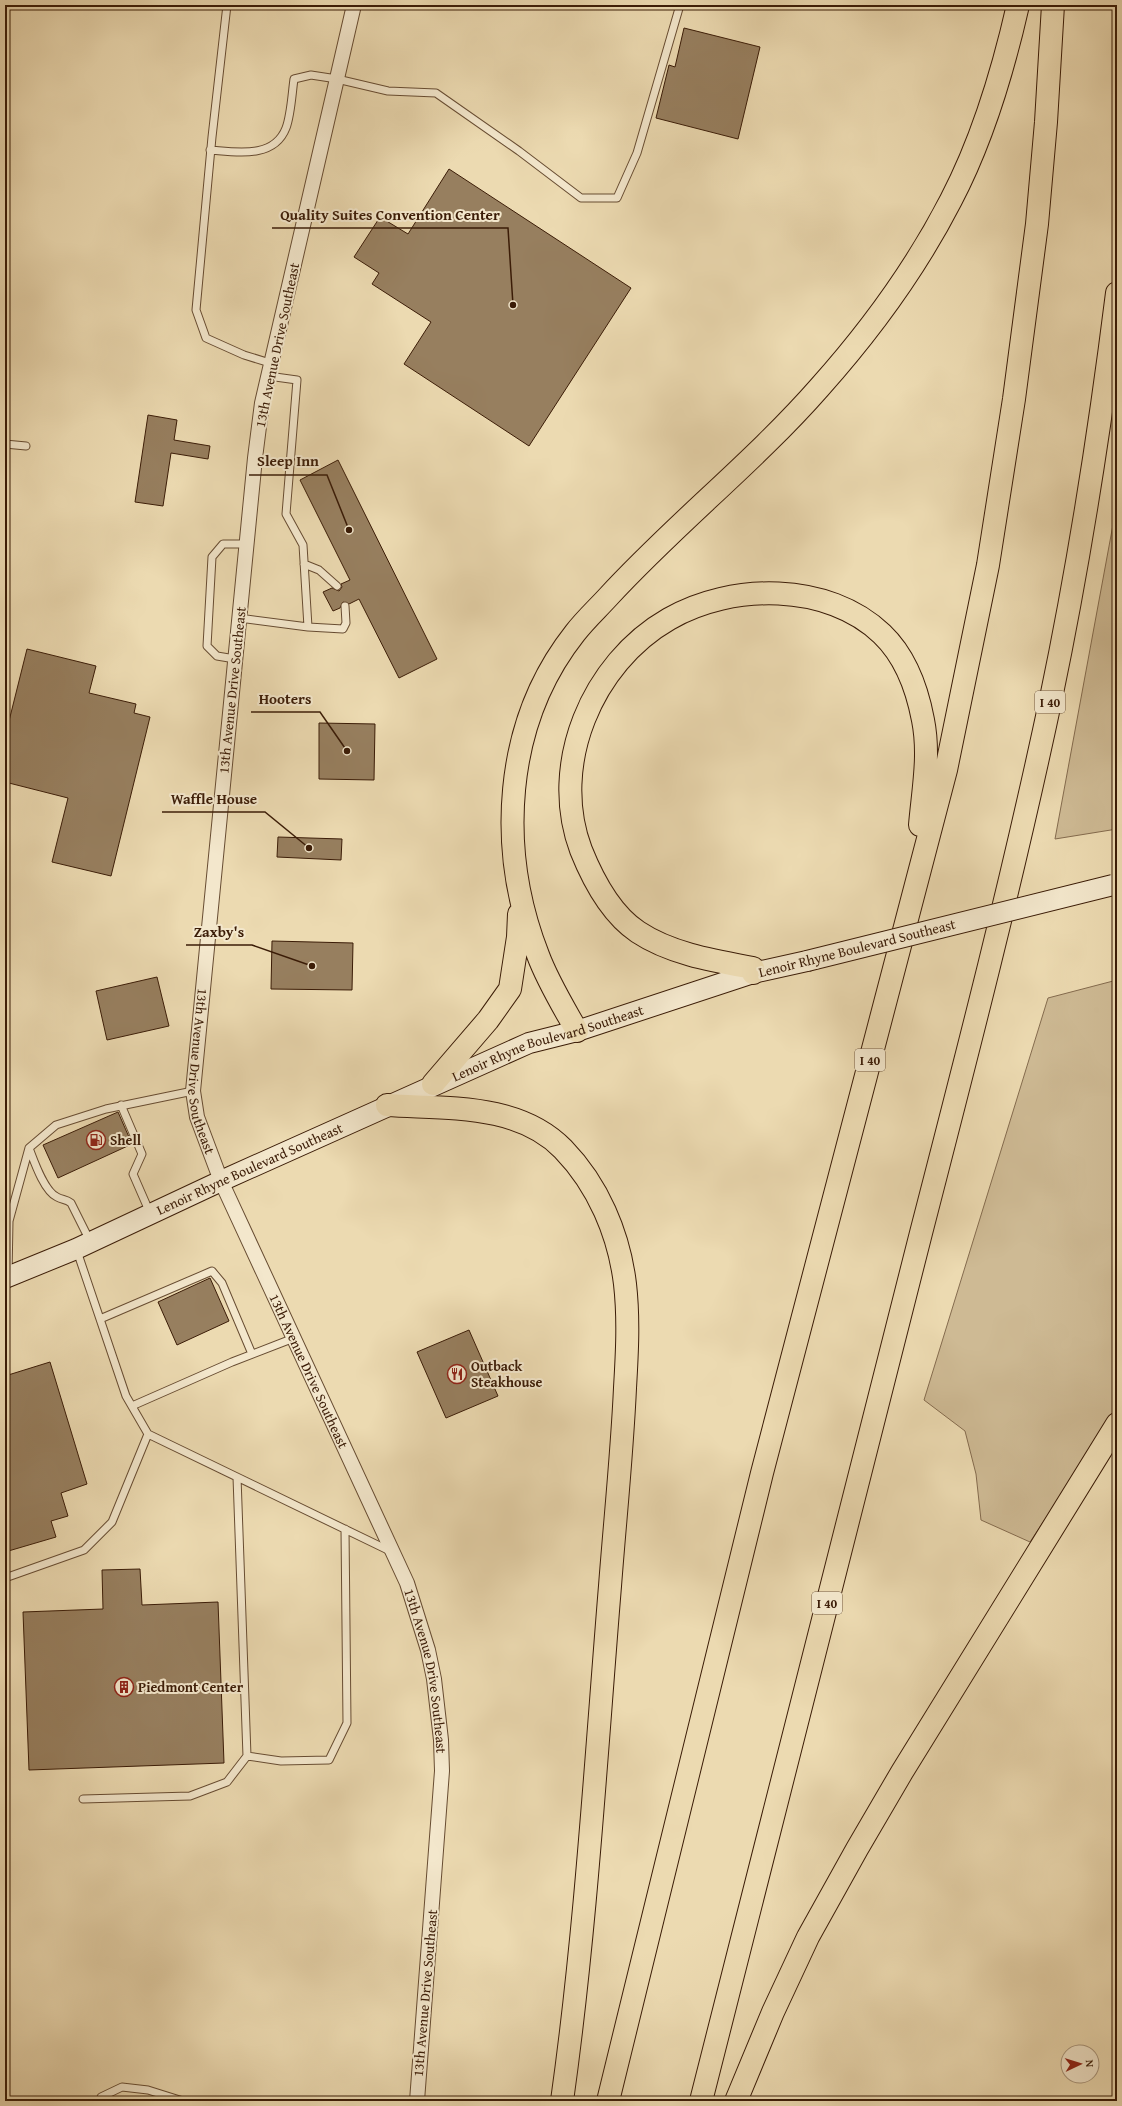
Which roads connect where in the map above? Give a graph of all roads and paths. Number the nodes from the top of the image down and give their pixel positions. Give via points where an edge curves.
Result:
1 (227, 5) edge
2 (354, 5) edge
3 (680, 5) edge
4 (1018, 5) edge
5 (1053, 5) edge
6 (337, 79) junction
7 (210, 150) junction
8 (1117, 293) edge
9 (269, 369) junction
10 (5, 444) edge
11 (26, 446) dead end
12 (247, 544) junction
13 (304, 564) junction
14 (336, 586) dead end
15 (345, 606) dead end
16 (239, 618) junction
17 (308, 627) junction
18 (235, 659) junction
19 (517, 881) junction
20 (1115, 885) edge
21 (913, 901) junction
22 (753, 973) junction
23 (577, 1031) junction
24 (433, 1084) junction
25 (193, 1091) junction
26 (121, 1105) junction
27 (387, 1105) junction
28 (29, 1148) junction
29 (221, 1181) junction
30 (150, 1214) junction
31 (84, 1245) junction
32 (6, 1277) edge
33 (100, 1318) junction
34 (294, 1338) junction
35 (252, 1354) junction
36 (132, 1406) junction
37 (1117, 1424) edge
38 (148, 1434) junction
39 (237, 1477) junction
40 (345, 1529) junction
41 (392, 1552) junction
42 (5, 1578) edge
43 (247, 1756) junction
44 (83, 1799) dead end
45 (100, 2101) edge
46 (183, 2101) edge
47 (417, 2101) edge
48 (562, 2101) edge
49 (608, 2101) edge
50 (701, 2101) edge
51 (736, 2101) edge

1 - 7 lane
2 - 6 street, 13th Avenue Drive Southeast
3 - 6 lane via 637,153 618,198 581,198 436,92 388,92
4 - 19 highway via 997,86 968,163 922,252 882,311 837,367 785,425 620,584 576,632 548,675 528,721 516,770 512,820
5 - 21 highway, I 40 via 1037,224 1014,399 988,565 968,668 946,770
6 - 7 lane via 311,75 294,80 286,128 274,145 251,153
6 - 9 street, 13th Avenue Drive Southeast
7 - 9 lane via 196,310 206,338
8 - 50 highway, I 40 via 1094,465 1040,750 946,1138
9 - 12 street, 13th Avenue Drive Southeast via 255,458
9 - 13 lane via 297,380 286,514 302,545
10 - 11 lane
12 - 16 street, 13th Avenue Drive Southeast
12 - 18 lane via 223,544 212,557 208,646 217,656
13 - 14 lane via 319,570
13 - 17 lane
15 - 17 lane via 346,623 342,629
16 - 17 lane
16 - 18 street, 13th Avenue Drive Southeast
18 - 25 street, 13th Avenue Drive Southeast
19 - 23 highway via 537,954 551,986
19 - 24 highway via 518,937 510,989 488,1020
20 - 22 main road, Lenoir Rhyne Boulevard Southeast, bridge
21 - 22 highway via 926,786 927,747 924,720 917,694 909,673 894,648 881,633 857,615 838,606 804,596 781,593 746,594 706,602 680,613 644,636 623,656 598,689 586,713 574,751 571,778 577,839 589,869 605,897 639,933 708,960 752,968
21 - 49 highway, I 40 via 766,1458
22 - 23 main road, Lenoir Rhyne Boulevard Southeast
23 - 24 main road, Lenoir Rhyne Boulevard Southeast via 529,1043
24 - 27 main road, Lenoir Rhyne Boulevard Southeast
25 - 26 lane
25 - 29 street, 13th Avenue Drive Southeast via 197,1117
26 - 28 lane via 56,1124
26 - 30 lane via 142,1154 133,1174
27 - 29 main road, Lenoir Rhyne Boulevard Southeast
27 - 48 highway via 493,1113 519,1120 549,1136 564,1150 596,1195 607,1215 621,1258 628,1328 624,1406 589,1841
28 - 31 lane via 45,1185 56,1197 71,1203
28 - 32 lane via 9,1221
29 - 30 main road, Lenoir Rhyne Boulevard Southeast
29 - 34 street, 13th Avenue Drive Southeast
30 - 31 main road, Lenoir Rhyne Boulevard Southeast
31 - 32 main road, Lenoir Rhyne Boulevard Southeast
31 - 33 lane
33 - 35 lane via 212,1271 222,1283
33 - 36 lane via 126,1396
34 - 35 lane
34 - 41 street, 13th Avenue Drive Southeast
35 - 36 lane
36 - 38 lane
37 - 51 highway via 857,1849 808,1937
38 - 39 lane
38 - 42 lane via 112,1522 84,1550
39 - 40 lane
39 - 43 lane
40 - 41 lane
40 - 43 lane via 348,1724 329,1760 281,1761
41 - 47 street, 13th Avenue Drive Southeast via 416,1609 428,1650 442,1740 441,1802
43 - 44 lane via 227,1782 190,1796
45 - 46 lane via 101,2097 122,2087 148,2090

